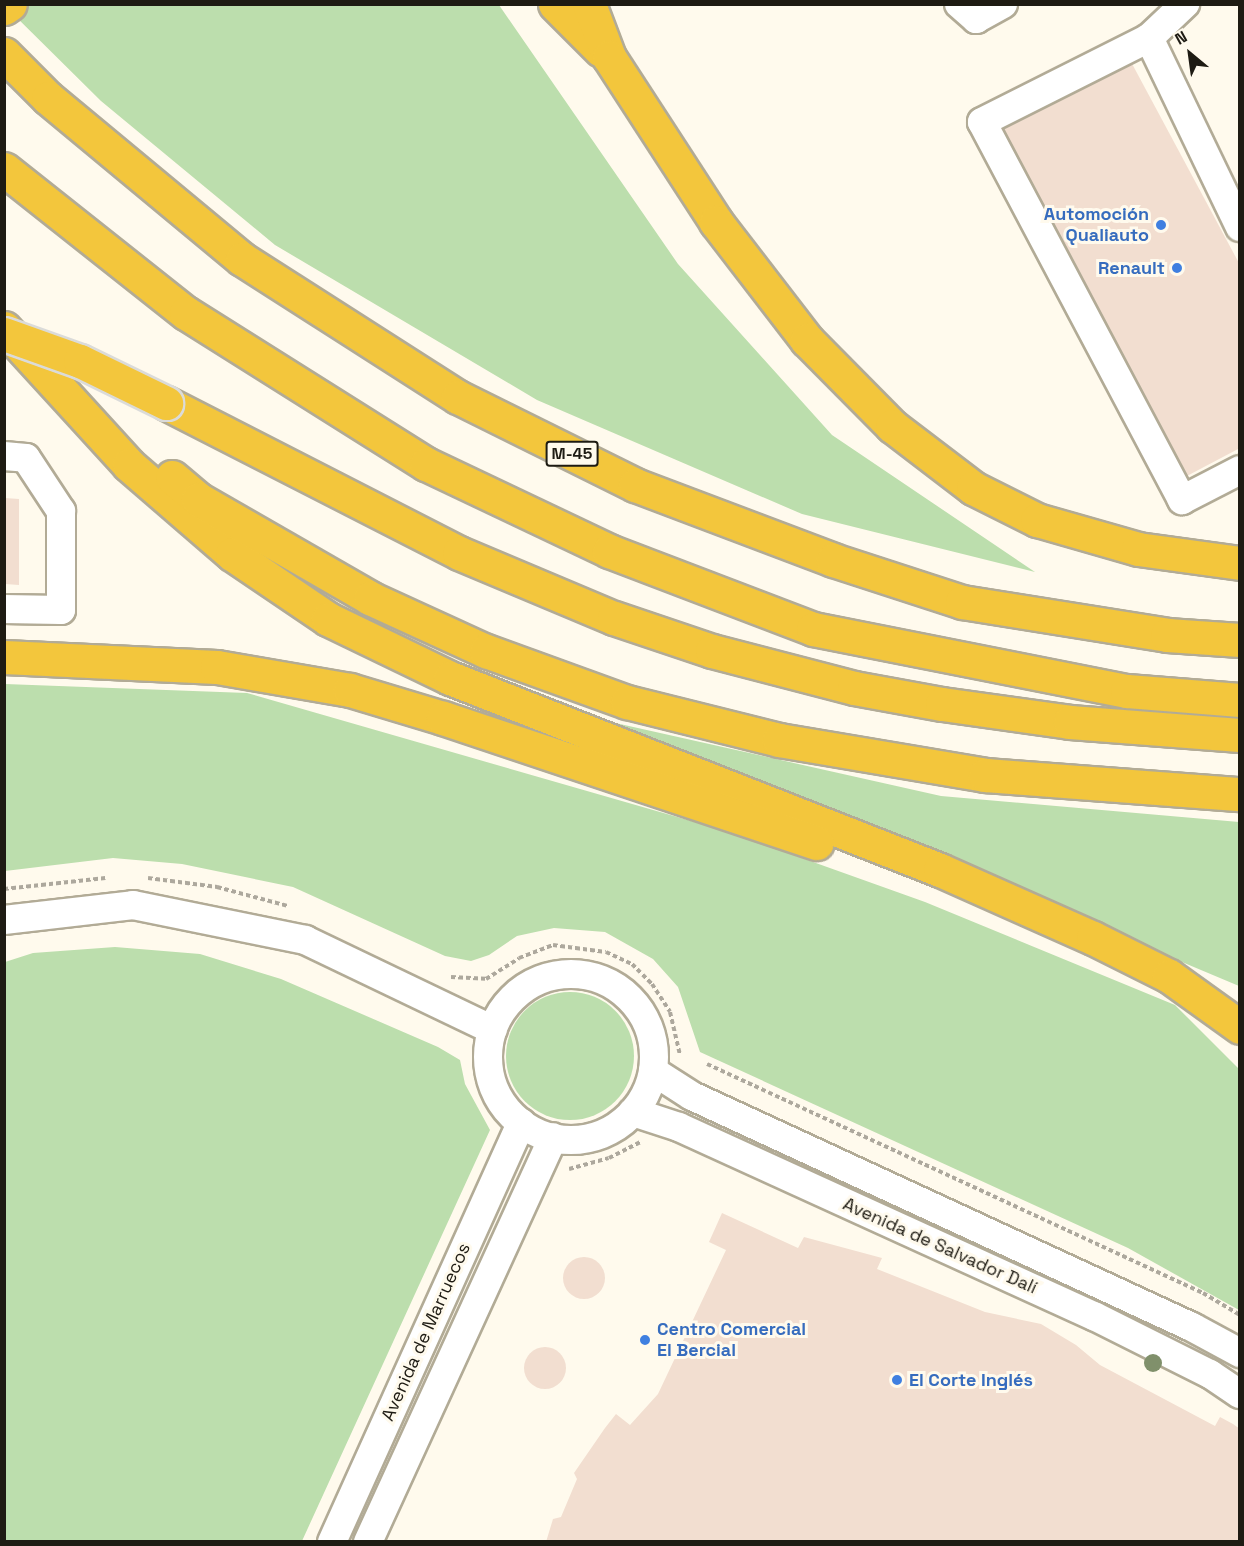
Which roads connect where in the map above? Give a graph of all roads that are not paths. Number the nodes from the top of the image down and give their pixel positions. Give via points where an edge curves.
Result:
1 (10, 4) edge
2 (555, 4) edge
3 (589, 4) edge
4 (959, 4) edge
5 (1003, 4) edge
6 (1185, 4) edge
7 (4, 8) edge
8 (1149, 38) junction
9 (4, 54) edge
10 (609, 57) junction
11 (4, 169) edge
12 (1239, 227) edge
13 (4, 328) edge
14 (4, 334) edge
15 (28, 356) junction
16 (4, 456) edge
17 (1239, 470) edge
18 (1239, 563) edge
19 (4, 609) edge
20 (1239, 640) edge
21 (4, 657) edge
22 (1239, 700) edge
23 (1239, 735) edge
24 (1239, 794) edge
25 (1019, 907) junction
26 (4, 920) edge
27 (1239, 1027) edge
28 (493, 1030) junction
29 (653, 1071) junction
30 (633, 1112) junction
31 (521, 1123) junction
32 (553, 1137) junction
33 (1239, 1353) edge
34 (1239, 1394) edge
35 (332, 1542) edge
36 (368, 1542) edge

1 - 7 highway
2 - 10 highway
3 - 10 highway
4 - 5 street via 976,19
6 - 8 street
8 - 12 street
8 - 17 street via 982,122 1182,500
9 - 20 highway, M-45 via 48,98 242,259 458,397 635,485 833,560 962,602 1167,635
10 - 18 highway via 716,222 781,308 866,402 943,468 1005,505 1068,531 1138,549
11 - 22 highway via 186,313 426,464 609,551 813,629 1126,691
13 - 15 highway
14 - 23 highway, bridge via 80,361 459,553 584,606 712,651 854,688 942,704 1070,722
15 - 24 highway via 198,499 370,598 486,651 562,679 627,702 736,729 985,775
15 - 25 highway via 129,465 203,531 260,576 328,619 450,678 940,870
16 - 19 street via 26,458 61,511 61,610
21 - 25 highway via 217,667 350,690 935,883
25 - 27 highway via 1144,962 1192,990
26 - 28 street via 133,905 305,940
28 - 29 street via 509,1003 534,983 555,976 587,976 616,988 639,1009 652,1039
28 - 31 street via 489,1048 491,1077 502,1102
29 - 30 street
29 - 33 street, Avenida de Salvador Dalí via 692,1096 1192,1327
30 - 32 street via 597,1136 575,1140
30 - 34 street, Avenida de Salvador Dalí via 679,1127 1094,1316 1210,1374
31 - 32 street
31 - 35 street, Avenida de Marruecos
32 - 36 street, Avenida de Marruecos

